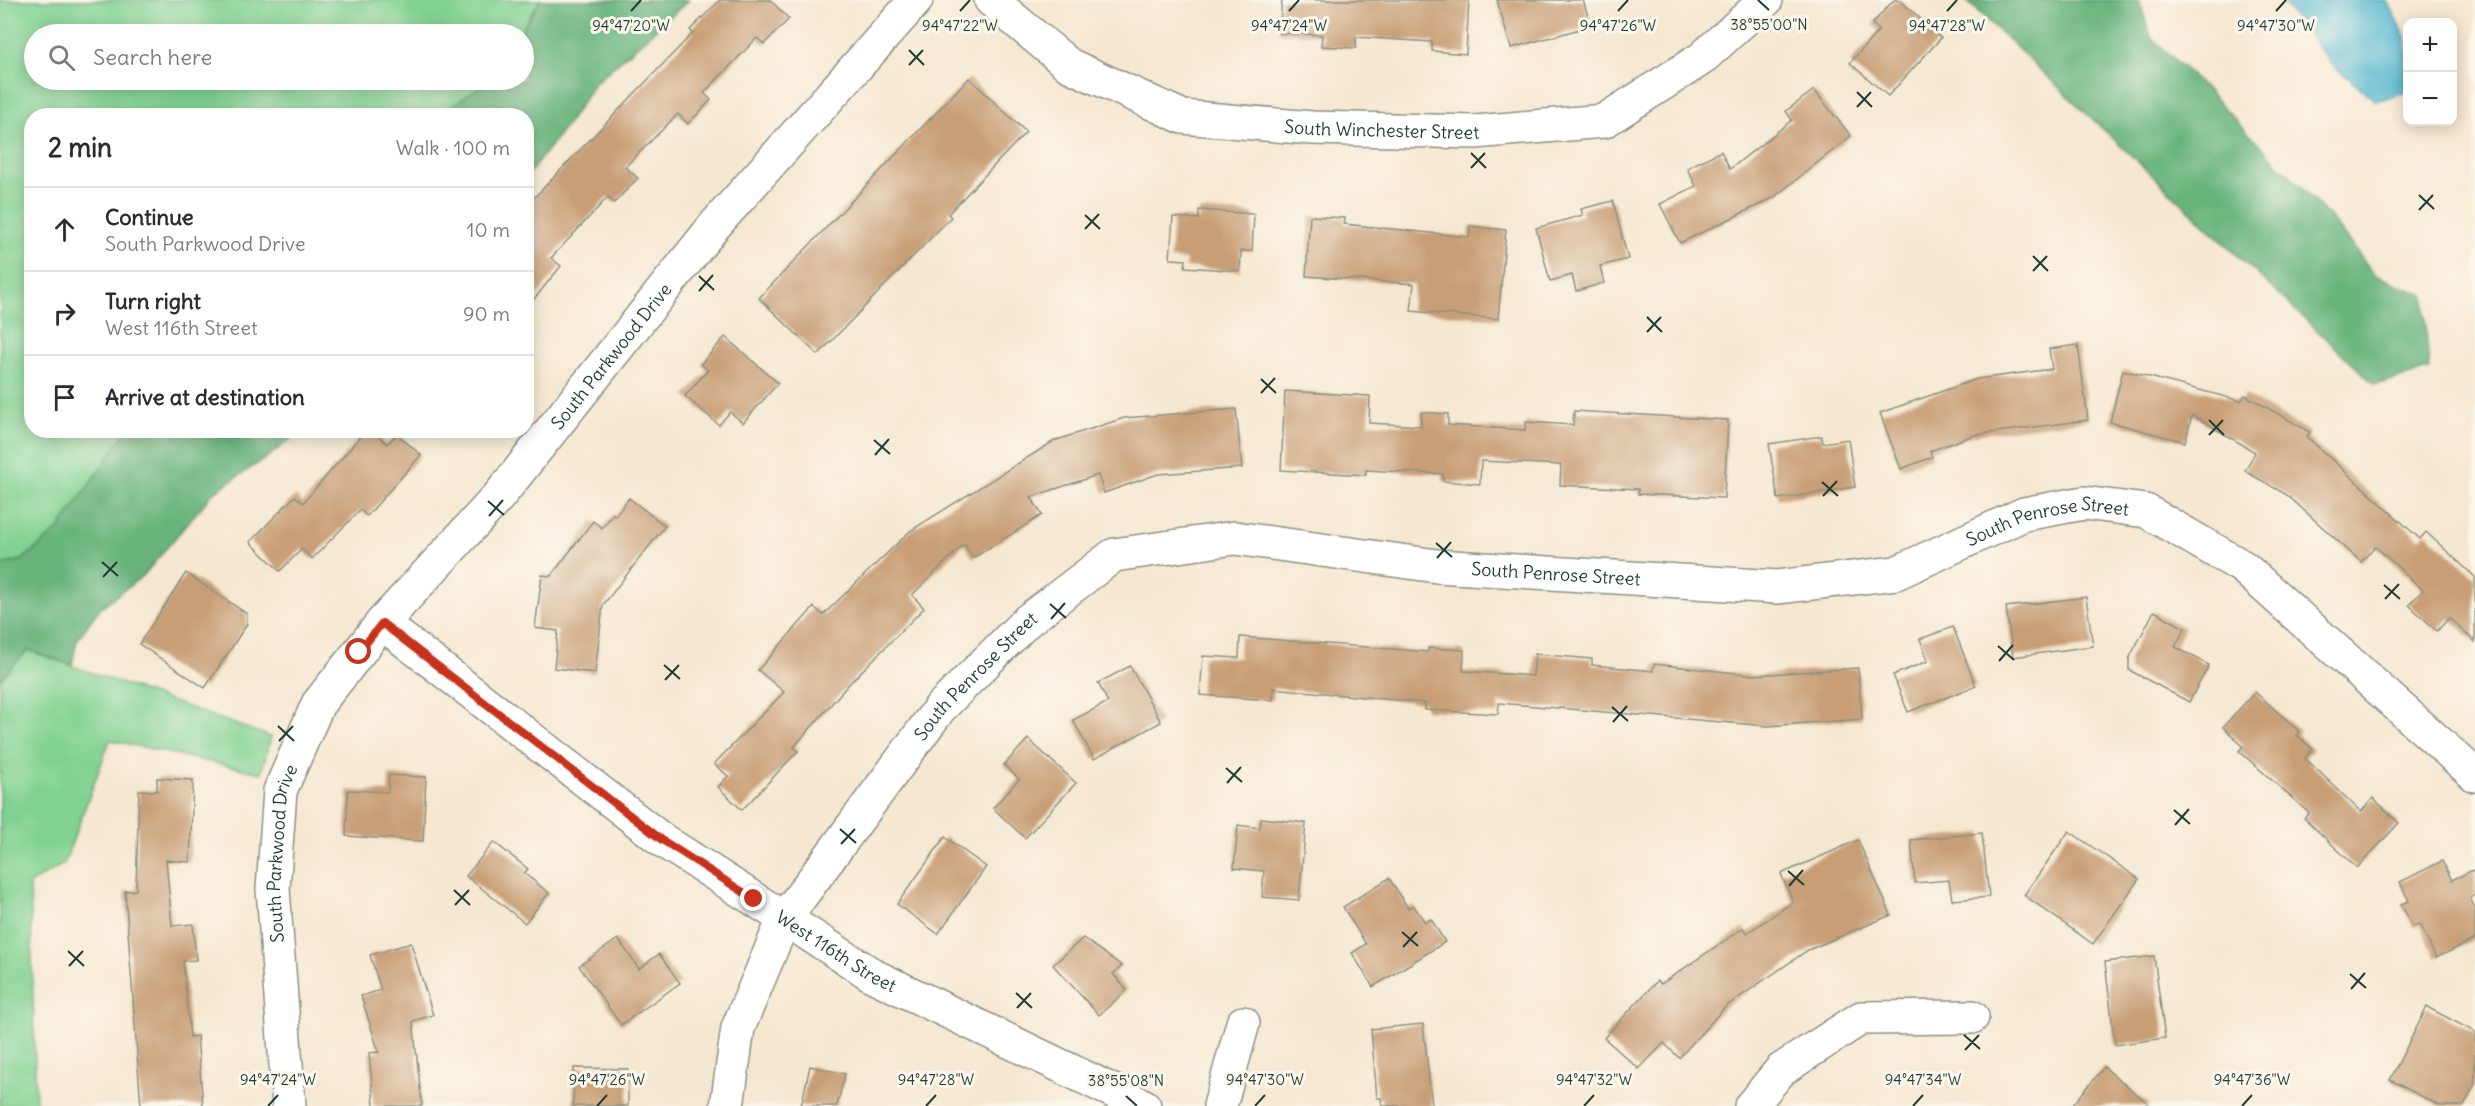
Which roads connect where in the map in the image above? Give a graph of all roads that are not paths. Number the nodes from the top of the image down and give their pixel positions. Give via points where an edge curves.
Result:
1 (916, 0) edge
2 (991, 0) edge
3 (1766, 0) edge
4 (382, 623) junction
5 (2475, 775) edge
6 (784, 919) junction
7 (1972, 1017) dead end
8 (1243, 1023) dead end
9 (289, 1106) edge
10 (727, 1106) edge
11 (1144, 1106) edge
12 (1220, 1106) edge
13 (1751, 1106) edge

1 - 4 street, South Parkwood Drive via 715,225 499,496
2 - 3 street, South Winchester Street via 1069,65 1184,117 1312,128 1475,132 1604,121 1701,59
4 - 6 street, West 116th Street via 662,840
4 - 9 street, South Parkwood Drive via 318,705 280,791 273,889
5 - 6 street, South Penrose Street via 2243,567 2146,511 2084,503 2024,514 1896,573 1777,587 1437,566 1235,538 1114,555 1027,621 940,708
6 - 10 street, South Penrose Street via 738,1028
6 - 11 street, West 116th Street via 874,976
7 - 13 street via 1861,1018 1781,1070
8 - 12 street

